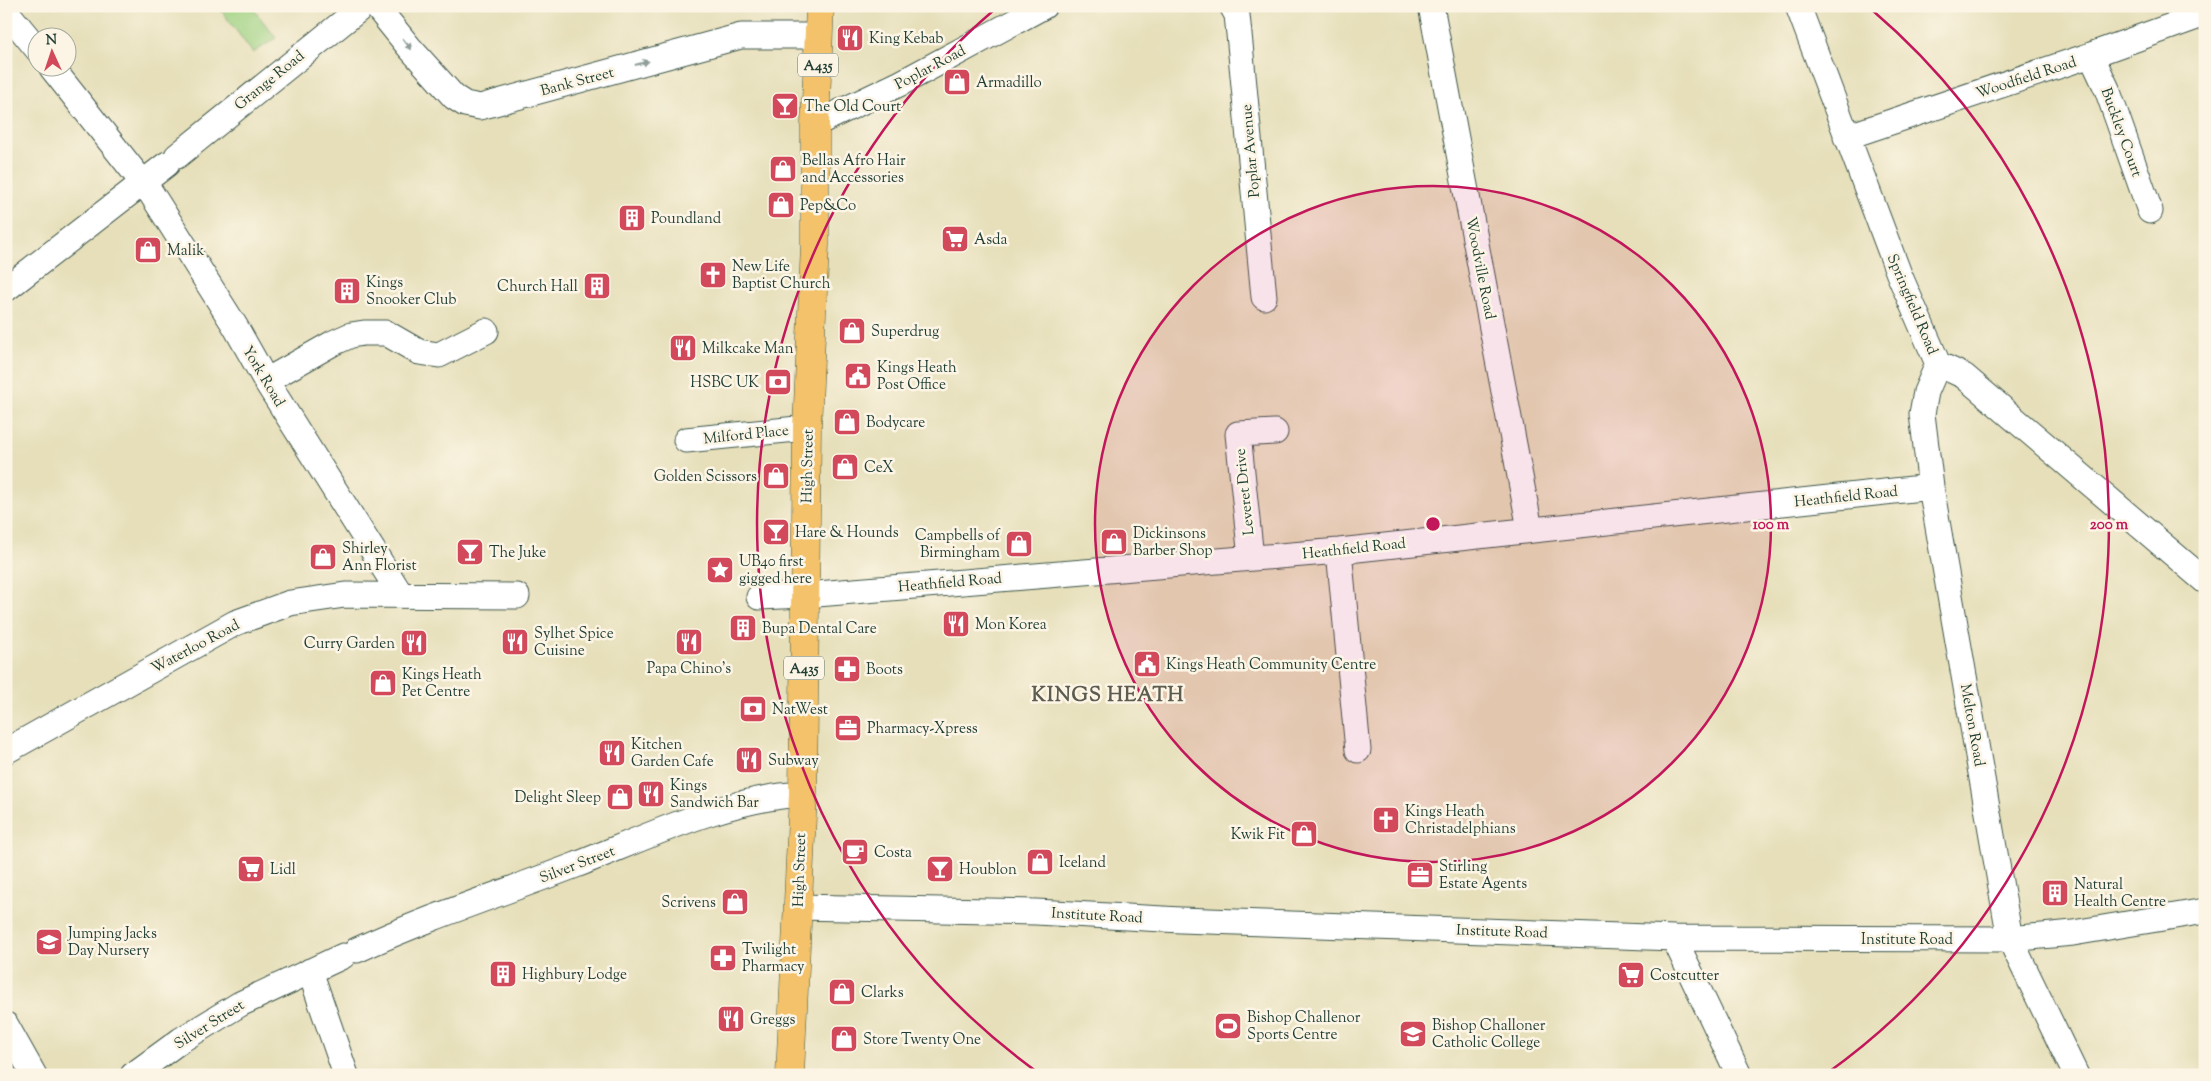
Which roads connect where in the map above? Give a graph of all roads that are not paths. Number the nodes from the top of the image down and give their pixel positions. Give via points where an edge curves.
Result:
1 (363, 6) edge
2 (376, 6) edge
3 (820, 6) edge
4 (1044, 6) edge
5 (1232, 6) edge
6 (1431, 6) edge
7 (1798, 6) edge
8 (6, 11) edge
9 (2205, 14) edge
10 (819, 36) junction
11 (28, 38) edge
12 (2091, 55) junction
13 (60, 78) edge
14 (815, 124) junction
15 (1846, 137) junction
16 (144, 182) junction
17 (2150, 211) dead end
18 (6, 289) edge
19 (1264, 297) dead end
20 (486, 332) dead end
21 (1938, 364) junction
22 (266, 381) junction
23 (807, 428) junction
24 (1275, 432) dead end
25 (686, 440) dead end
26 (1931, 487) junction
27 (1530, 529) junction
28 (1339, 551) junction
29 (1251, 558) junction
30 (2205, 581) edge
31 (401, 595) junction
32 (805, 595) junction
33 (518, 596) dead end
34 (759, 597) dead end
35 (1358, 750) dead end
36 (6, 751) edge
37 (803, 794) junction
38 (798, 908) junction
39 (2205, 911) edge
40 (1674, 938) junction
41 (2010, 939) junction
42 (310, 971) junction
43 (6, 1025) edge
44 (34, 1075) edge
45 (133, 1075) edge
46 (346, 1075) edge
47 (790, 1075) edge
48 (1739, 1075) edge
49 (2076, 1075) edge

1 - 16 street, Grange Road
2 -> 10 street, Bank Street via 454,97 465,104 480,107 741,36
3 - 10 highway, High Street / A435
4 - 14 street, Poplar Road
5 - 19 street, Poplar Avenue via 1237,15
6 - 27 street, Woodville Road
7 - 15 street, Springfield Road
8 - 11 street
9 - 12 street, Woodfield Road
10 - 14 highway, High Street / A435
12 - 15 street, Woodfield Road
12 - 17 street, Buckley Court via 2107,90
13 - 16 street, York Road
14 - 23 highway, High Street / A435 via 815,245
15 - 21 street, Springfield Road via 1898,274
16 - 18 street, Grange Road
16 - 22 street, York Road
20 - 22 street via 440,355 419,352 386,333 351,335
21 - 26 street, Melton Road via 1926,392 1922,414
21 - 30 street, Springfield Road via 1964,376
22 - 31 street, York Road
23 - 25 street, Milford Place
23 - 32 highway, High Street / A435
24 - 29 street, Leveret Drive via 1238,434
26 - 27 street, Heathfield Road
26 - 41 street, Melton Road
27 - 28 street, Heathfield Road
28 - 29 street, Heathfield Road
28 - 35 street
29 - 32 street, Heathfield Road
31 - 33 street
31 - 36 street, Waterloo Road via 345,595 290,603 235,623
32 - 34 street
32 - 37 highway, High Street / A435
37 - 38 highway, High Street / A435
37 - 42 street, Silver Street via 783,794 750,801 694,819 454,910
38 - 40 street, Institute Road via 1036,912
38 - 47 highway, High Street / A435
39 - 41 street, Institute Road via 2073,933
40 - 41 street, Institute Road
40 - 48 street
41 - 49 street, Melton Road
42 - 45 street, Silver Street via 240,1004 181,1040
42 - 46 street
43 - 44 street

